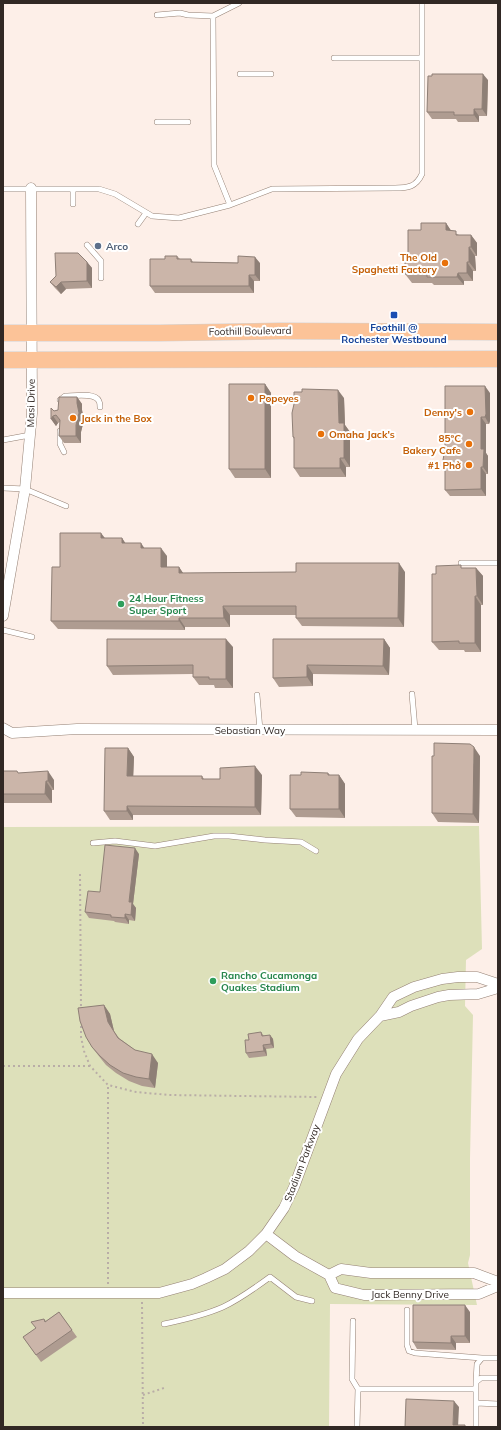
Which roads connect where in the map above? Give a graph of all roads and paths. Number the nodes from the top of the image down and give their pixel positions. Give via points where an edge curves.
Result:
1 (239, 3) edge
2 (422, 3) edge
3 (157, 15) dead end
4 (213, 16) junction
5 (334, 58) dead end
6 (422, 58) junction
7 (240, 74) dead end
8 (271, 74) dead end
9 (157, 122) dead end
10 (188, 122) dead end
11 (31, 188) junction
12 (3, 189) edge
13 (73, 189) junction
14 (73, 204) dead end
15 (230, 205) junction
16 (146, 213) junction
17 (138, 224) dead end
18 (86, 244) dead end
19 (101, 278) dead end
20 (498, 332) edge
21 (3, 333) edge
22 (31, 333) junction
23 (498, 358) edge
24 (3, 360) edge
25 (31, 360) junction
26 (100, 407) dead end
27 (60, 409) edge
28 (60, 426) edge
29 (30, 435) junction
30 (3, 440) edge
31 (64, 452) dead end
32 (3, 488) edge
33 (25, 489) junction
34 (66, 506) dead end
35 (461, 563) dead end
36 (498, 563) edge
37 (3, 616) edge
38 (3, 630) edge
39 (32, 637) dead end
40 (412, 694) dead end
41 (257, 695) dead end
42 (3, 728) edge
43 (415, 729) junction
44 (260, 730) junction
45 (498, 730) edge
46 (93, 843) dead end
47 (316, 850) dead end
48 (80, 874) dead end
49 (498, 984) edge
50 (498, 988) edge
51 (380, 1016) junction
52 (3, 1066) edge
53 (90, 1066) junction
54 (108, 1085) junction
55 (327, 1098) junction
56 (266, 1234) junction
57 (329, 1275) junction
58 (498, 1282) edge
59 (498, 1286) edge
60 (3, 1293) edge
61 (142, 1293) junction
62 (108, 1294) junction
63 (312, 1302) dead end
64 (407, 1310) dead end
65 (353, 1321) dead end
66 (164, 1324) dead end
67 (482, 1358) junction
68 (498, 1358) edge
69 (498, 1378) edge
70 (476, 1382) junction
71 (164, 1388) dead end
72 (358, 1389) junction
73 (476, 1389) junction
74 (143, 1395) junction
75 (476, 1403) junction
76 (498, 1404) edge
77 (142, 1427) edge
78 (357, 1427) edge
79 (476, 1427) edge

1 - 4 lane
2 - 6 lane
3 - 4 lane via 180,13
4 - 15 lane via 214,165
5 - 6 lane
6 - 15 lane via 422,174 413,185 405,188 272,189
7 - 8 lane
9 - 10 lane
11 - 12 lane
11 - 13 lane
11 - 22 street, Masi Drive
13 - 14 lane
13 - 16 lane via 108,191
15 - 16 lane via 179,218 152,216
16 - 17 lane
18 - 19 lane via 101,261
20 - 22 main road, Foothill Boulevard
21 - 22 main road, Foothill Boulevard
22 - 25 street, Masi Drive
23 - 25 main road
24 - 25 main road
25 - 29 street, Masi Drive
26 - 27 lane via 99,401 90,395 65,396 59,403
28 - 31 lane via 60,444
29 - 30 lane
29 - 33 street, Masi Drive
32 - 33 lane
33 - 34 lane
33 - 37 street, Masi Drive
35 - 36 lane
38 - 39 lane
40 - 43 lane
41 - 44 lane
42 - 44 street, Sebastian Way via 12,733 77,729
43 - 44 street, Sebastian Way
43 - 45 street, Sebastian Way
46 - 47 lane via 115,841 155,846 214,836 229,836 301,842
48 - 53 path via 81,1037
49 - 51 street, Stadium Parkway via 477,977 428,982 393,997
50 - 51 street via 478,994 438,997 399,1012
51 - 55 street, Stadium Parkway via 347,1054
52 - 53 path
53 - 54 path
54 - 55 path via 136,1092 169,1095
54 - 62 path
55 - 56 street, Stadium Parkway via 294,1187 284,1208
56 - 57 street, Jack Benny Drive via 295,1256
56 - 61 street, Stadium Parkway via 241,1258 211,1276 159,1293
57 - 58 street, Jack Benny Drive via 342,1269 371,1273 474,1273
57 - 59 street, Jack Benny Drive via 336,1288 364,1295 479,1294
60 - 62 street, Stadium Parkway
61 - 62 street, Stadium Parkway
61 - 74 path
63 - 66 lane via 296,1297 270,1277 223,1307
64 - 67 lane via 409,1351
65 - 72 lane via 352,1378
67 - 68 lane
67 - 70 lane via 477,1364
69 - 70 lane via 481,1378
70 - 73 lane
71 - 74 path
72 - 73 lane
72 - 78 lane
73 - 75 lane
74 - 77 path
75 - 76 lane
75 - 79 lane

